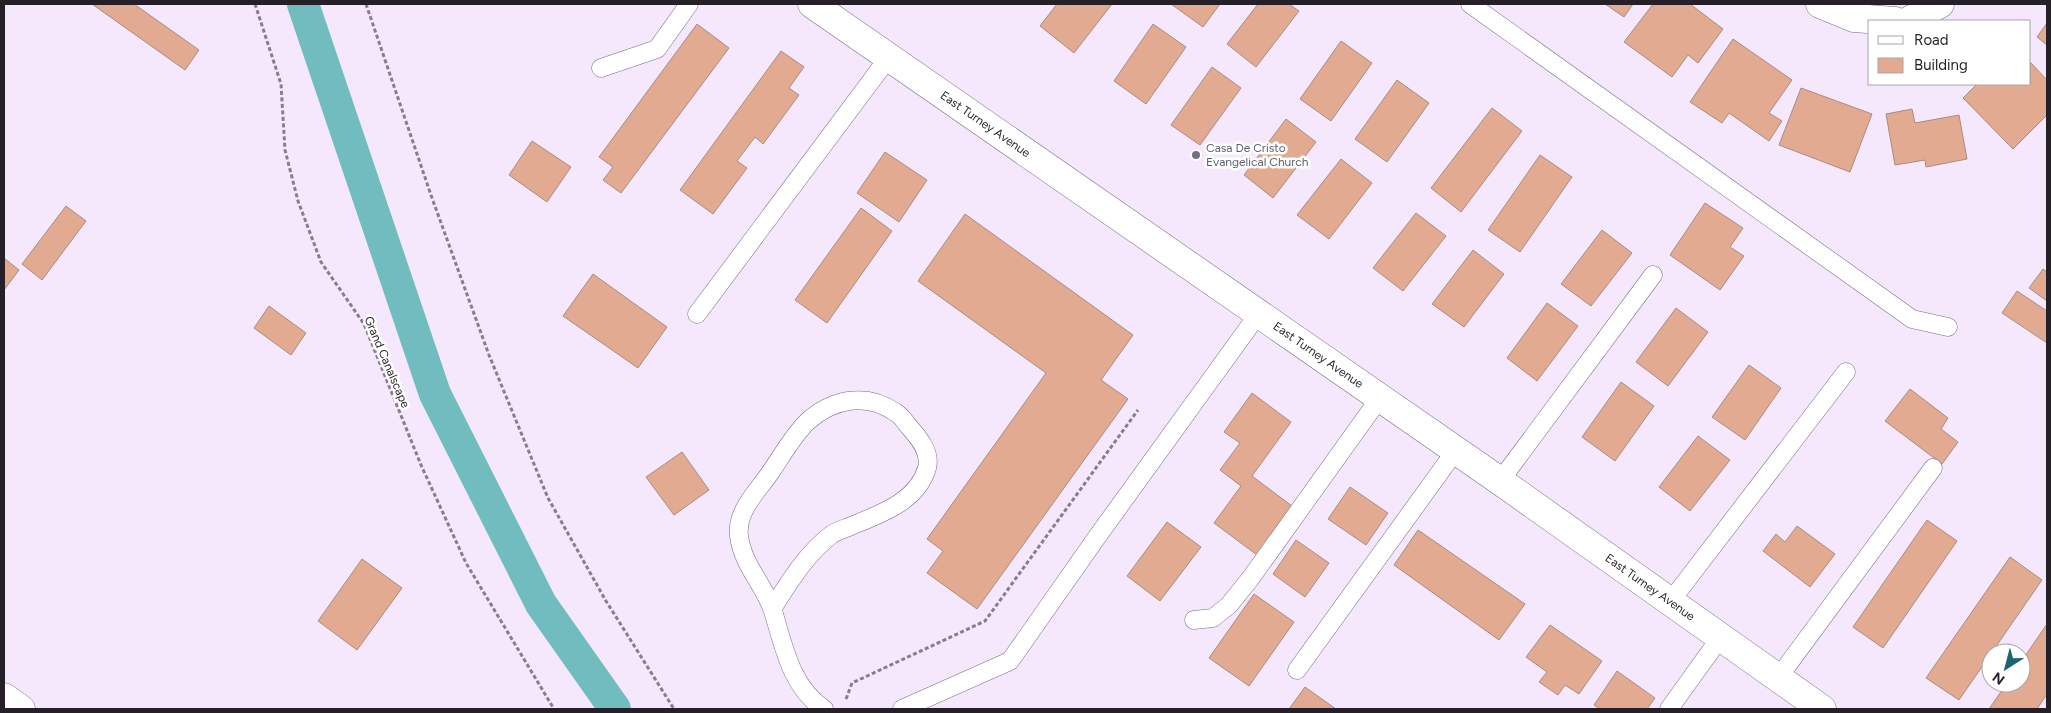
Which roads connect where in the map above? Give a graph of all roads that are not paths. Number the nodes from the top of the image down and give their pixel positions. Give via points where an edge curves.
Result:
1 (690, 4) edge
2 (812, 4) edge
3 (1470, 4) edge
4 (1820, 4) edge
5 (1940, 4) edge
6 (1881, 20) edge
7 (1910, 20) edge
8 (889, 58) junction
9 (601, 68) dead end
10 (1653, 274) dead end
11 (697, 314) dead end
12 (1259, 314) junction
13 (1948, 327) dead end
14 (1846, 372) dead end
15 (1379, 399) junction
16 (1456, 450) junction
17 (1933, 468) dead end
18 (1500, 481) junction
19 (1670, 602) junction
20 (772, 609) junction
21 (1194, 620) dead end
22 (1720, 638) junction
23 (1297, 670) dead end
24 (1778, 678) junction
25 (4, 697) edge
26 (21, 709) edge
27 (824, 709) edge
28 (902, 709) edge
29 (1668, 709) edge
30 (1822, 709) edge

1 - 9 lane via 657,50
2 - 8 street, East Turney Avenue
3 - 13 lane via 1912,319
4 - 6 street via 1854,18
5 - 7 street
8 - 11 lane
8 - 12 street, East Turney Avenue
10 - 18 lane
12 - 15 street, East Turney Avenue
12 - 28 lane via 1010,661
14 - 19 lane
15 - 16 street, East Turney Avenue
15 - 21 lane via 1229,605 1213,618
16 - 18 street, East Turney Avenue
16 - 23 lane
17 - 24 lane
18 - 19 street, East Turney Avenue
19 - 22 street, East Turney Avenue
20 - 20 lane via 818,546 832,534 891,509 919,485 927,467 926,450 895,412 871,401 852,400 834,404 808,422 742,513 739,534 746,562
20 - 27 lane via 792,670 812,701
22 - 24 street, East Turney Avenue
22 - 29 lane
24 - 30 street, East Turney Avenue
25 - 26 street

